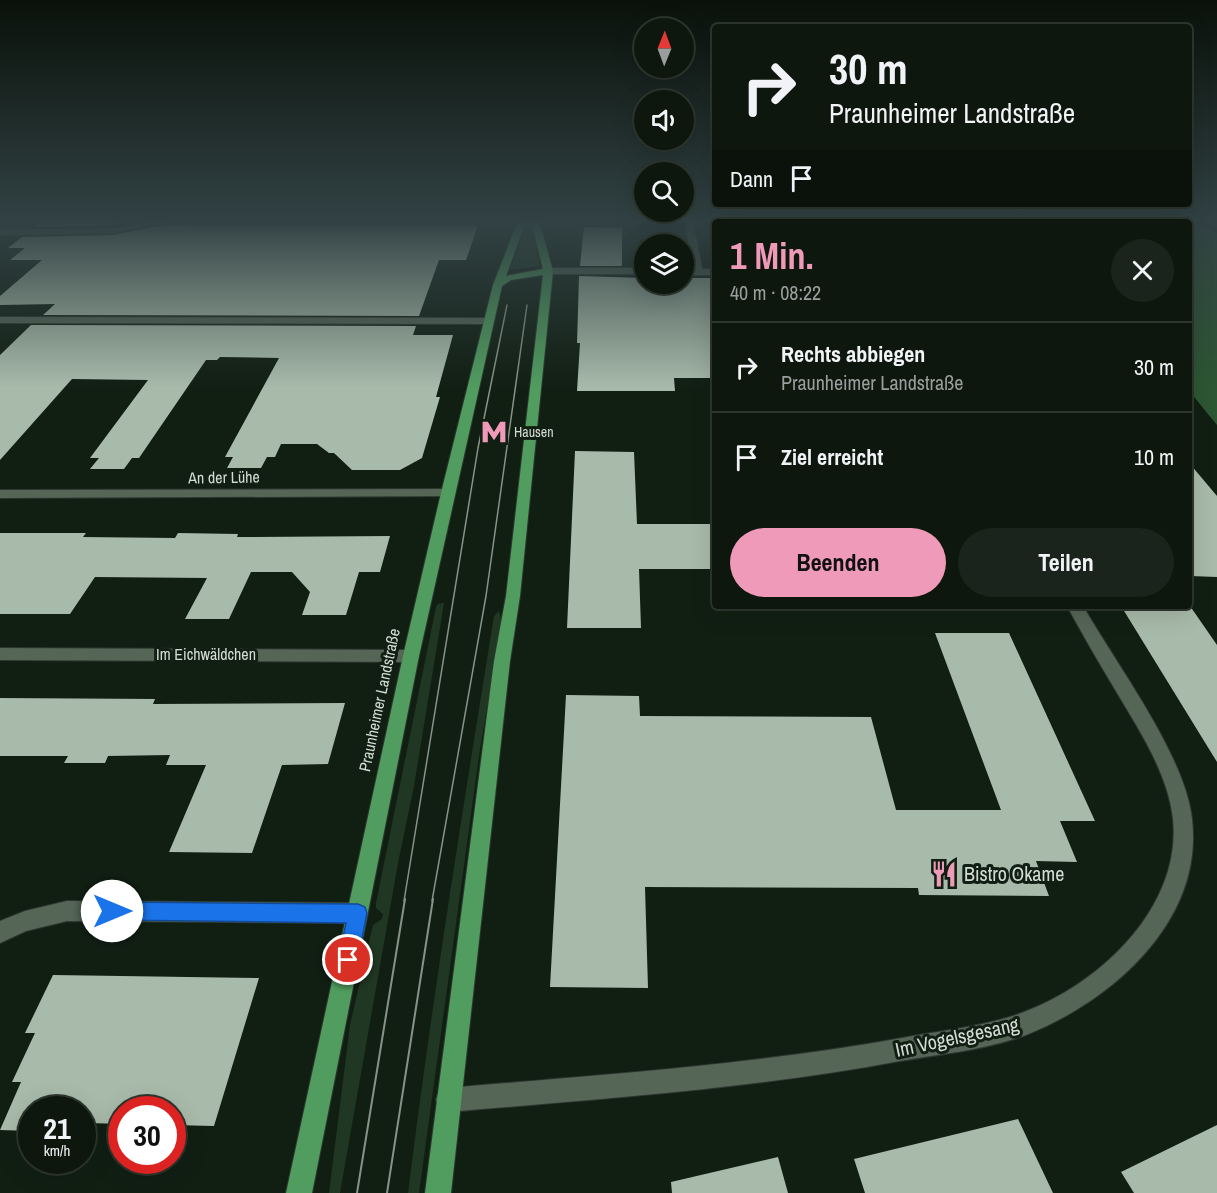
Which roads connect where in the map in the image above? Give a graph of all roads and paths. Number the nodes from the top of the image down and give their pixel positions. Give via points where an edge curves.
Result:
1 (501, 277) edge
2 (516, 277) edge
3 (547, 277) edge
4 (498, 285) junction
5 (0, 320) edge
6 (489, 321) junction
7 (448, 493) junction
8 (0, 494) edge
9 (1077, 609) edge
10 (0, 654) edge
11 (411, 656) junction
12 (358, 913) junction
13 (0, 933) edge
14 (448, 1100) junction
15 (299, 1193) edge
16 (438, 1193) edge

1 - 4 main road, Praunheimer Landstraße
2 - 4 main road
3 - 14 main road via 513,596
4 - 6 main road, Praunheimer Landstraße
5 - 6 street
6 - 7 main road, Praunheimer Landstraße
7 - 8 street, An der Lühe
7 - 11 main road, Praunheimer Landstraße
9 - 14 street, Im Vogelsgesang via 1151,736 1175,786 1183,823 1180,866 1167,906 1138,947 1109,976 1039,1018 1007,1029 888,1052 784,1068
10 - 11 street, Im Eichwäldchen
11 - 12 main road, Praunheimer Landstraße
12 - 13 street via 67,911 25,921
12 - 15 main road, Praunheimer Landstraße
14 - 16 main road

